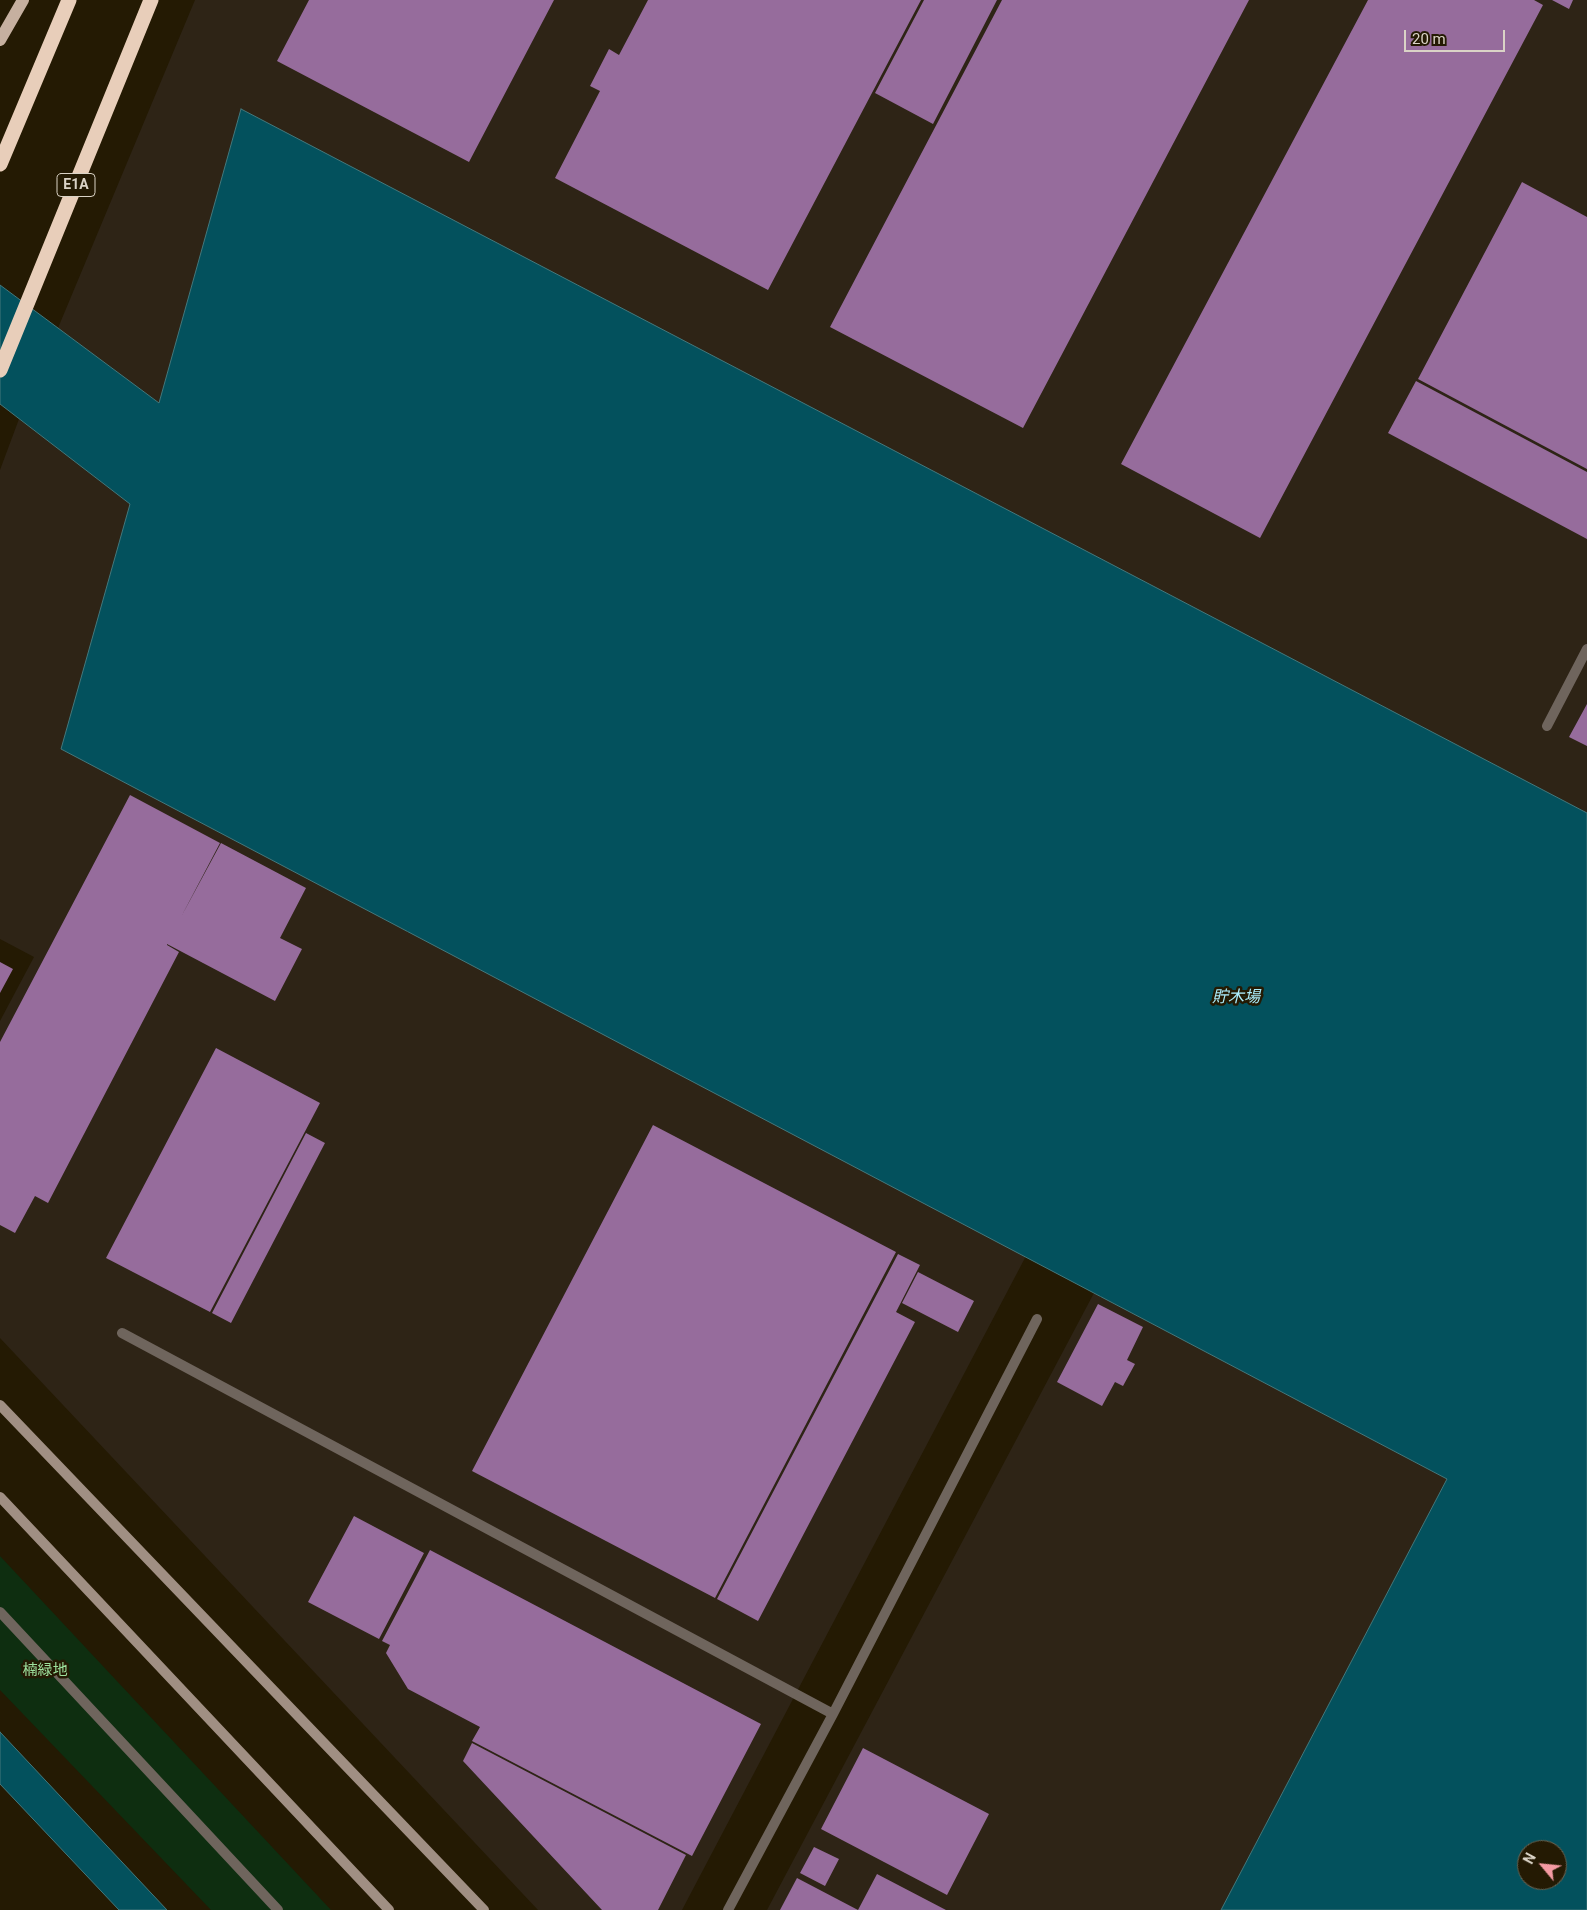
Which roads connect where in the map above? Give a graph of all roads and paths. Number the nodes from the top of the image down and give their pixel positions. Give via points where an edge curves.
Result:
1 (23, 0) edge
2 (68, 0) edge
3 (151, 0) edge
4 (0, 40) edge
5 (0, 164) edge
6 (0, 370) edge
7 (1587, 649) edge
8 (1547, 726) dead end
9 (1037, 1319) dead end
10 (122, 1333) dead end
11 (0, 1405) edge
12 (0, 1497) edge
13 (0, 1612) edge
14 (833, 1714) junction
15 (278, 1910) edge
16 (389, 1910) edge
17 (484, 1910) edge
18 (728, 1910) edge

1 - 4 main road
2 - 5 highway
3 - 6 highway, E1A
7 - 8 street
9 - 14 street
10 - 14 street
11 - 17 street
12 - 16 street
13 - 15 street
14 - 18 street

